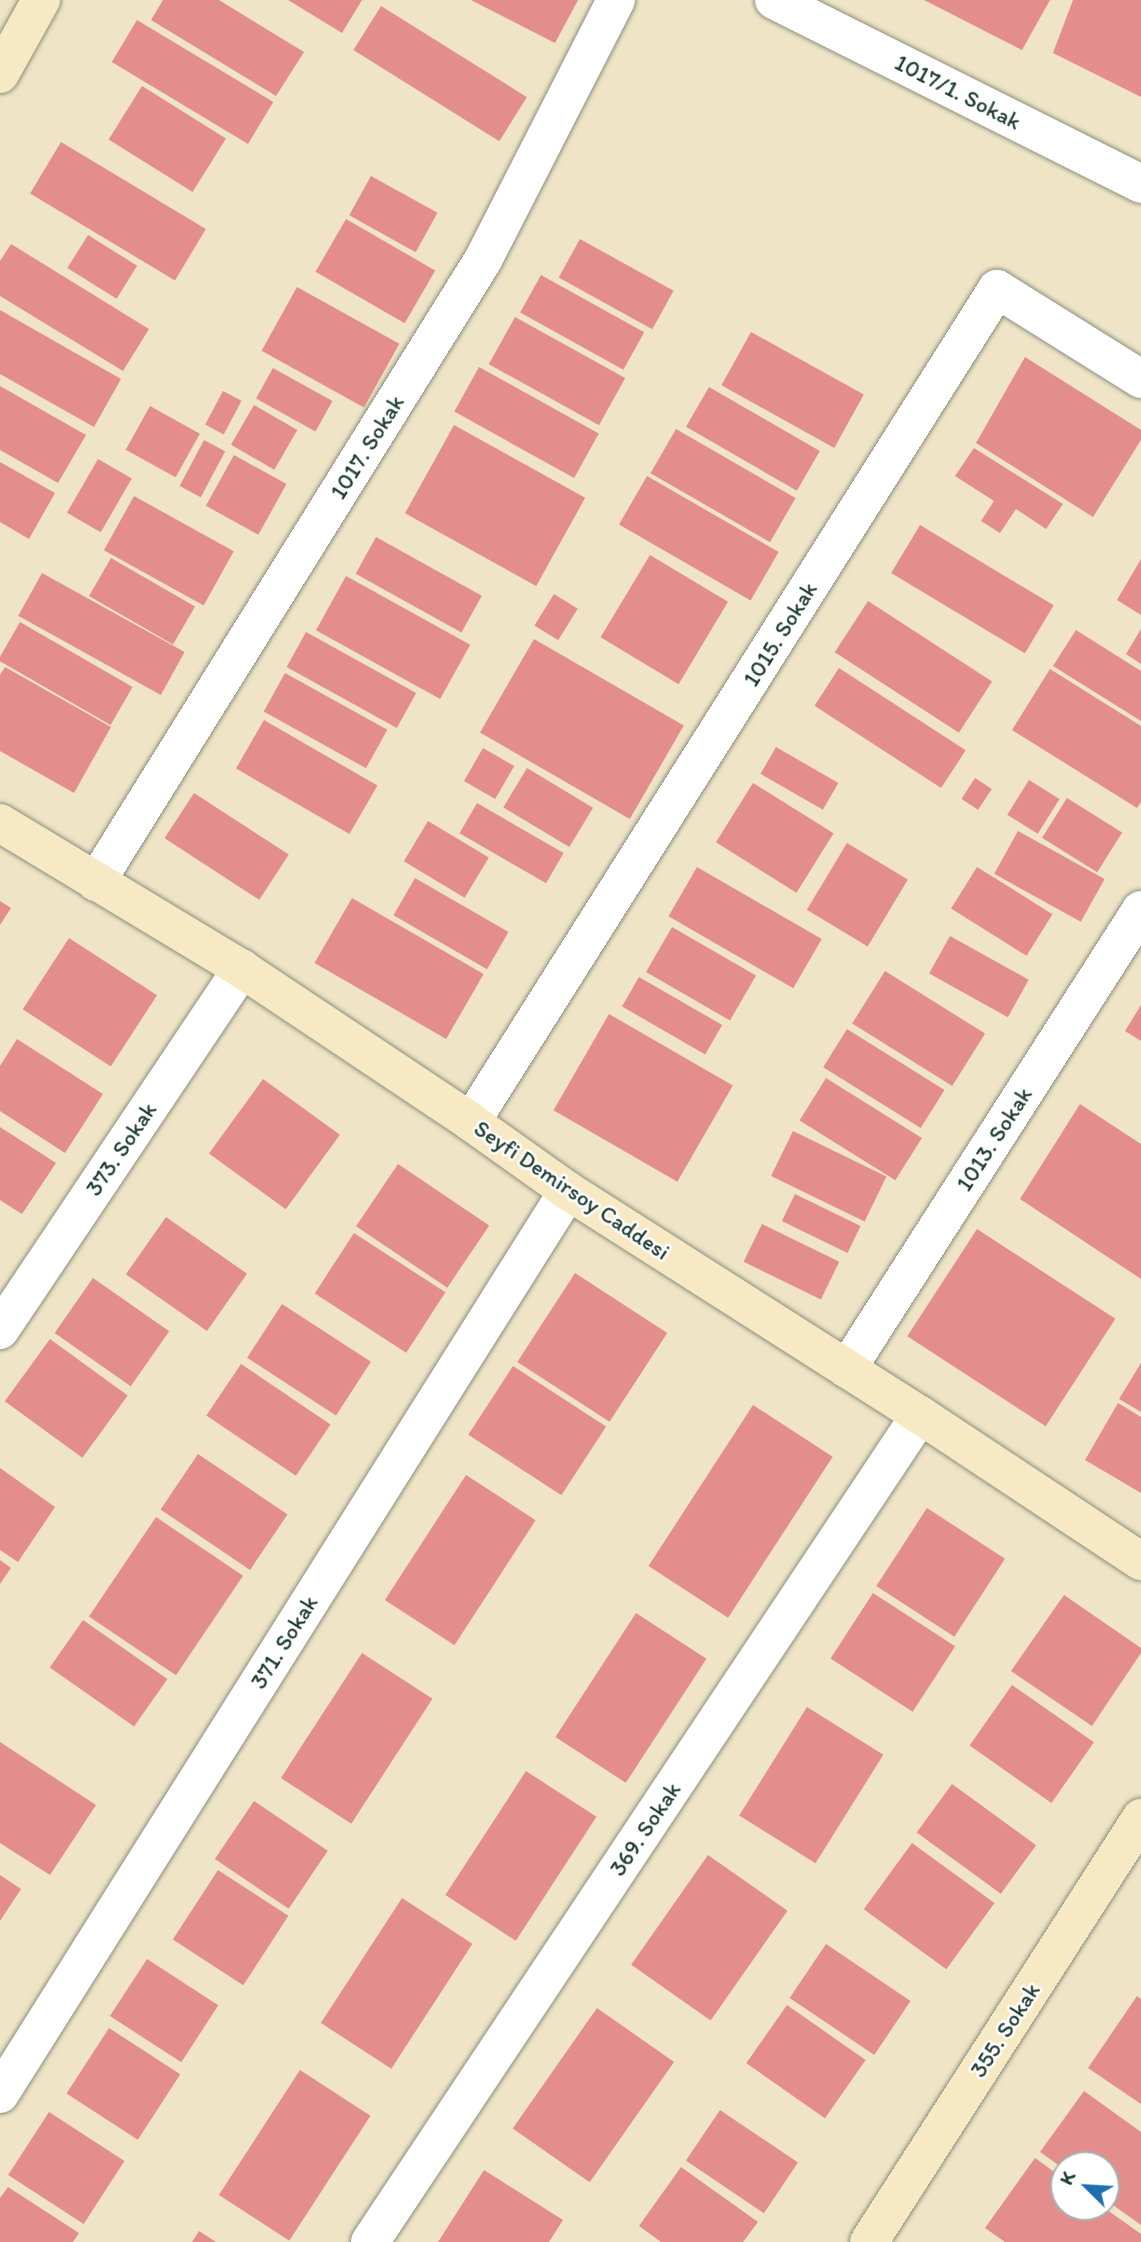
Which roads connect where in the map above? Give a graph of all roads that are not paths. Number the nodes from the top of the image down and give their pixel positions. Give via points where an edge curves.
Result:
1 (41, 0) edge
2 (616, 0) edge
3 (775, 0) edge
4 (0, 74) edge
5 (1141, 184) edge
6 (1141, 379) edge
7 (0, 823) edge
8 (96, 882) junction
9 (1141, 910) edge
10 (242, 969) junction
11 (471, 1122) junction
12 (568, 1191) junction
13 (0, 1330) edge
14 (847, 1369) junction
15 (920, 1415) junction
16 (1141, 1561) edge
17 (1141, 1818) edge
18 (0, 2094) edge
19 (370, 2242) edge
20 (869, 2242) edge

1 - 4 main road
2 - 8 street, 1017. Sokak via 483,260
3 - 5 street, 1017/1. Sokak
6 - 11 street, 1015. Sokak via 997,289
7 - 8 main road, Seyfi Demirsoy Caddesi
8 - 10 main road, Seyfi Demirsoy Caddesi
9 - 14 street, 1013. Sokak
10 - 11 main road, Seyfi Demirsoy Caddesi
10 - 13 street, 373. Sokak
11 - 12 main road, Seyfi Demirsoy Caddesi
12 - 14 main road, Seyfi Demirsoy Caddesi
12 - 18 street, 371. Sokak
14 - 15 main road, Seyfi Demirsoy Caddesi
15 - 16 main road, Seyfi Demirsoy Caddesi
15 - 19 street, 369. Sokak
17 - 20 main road, 355. Sokak

